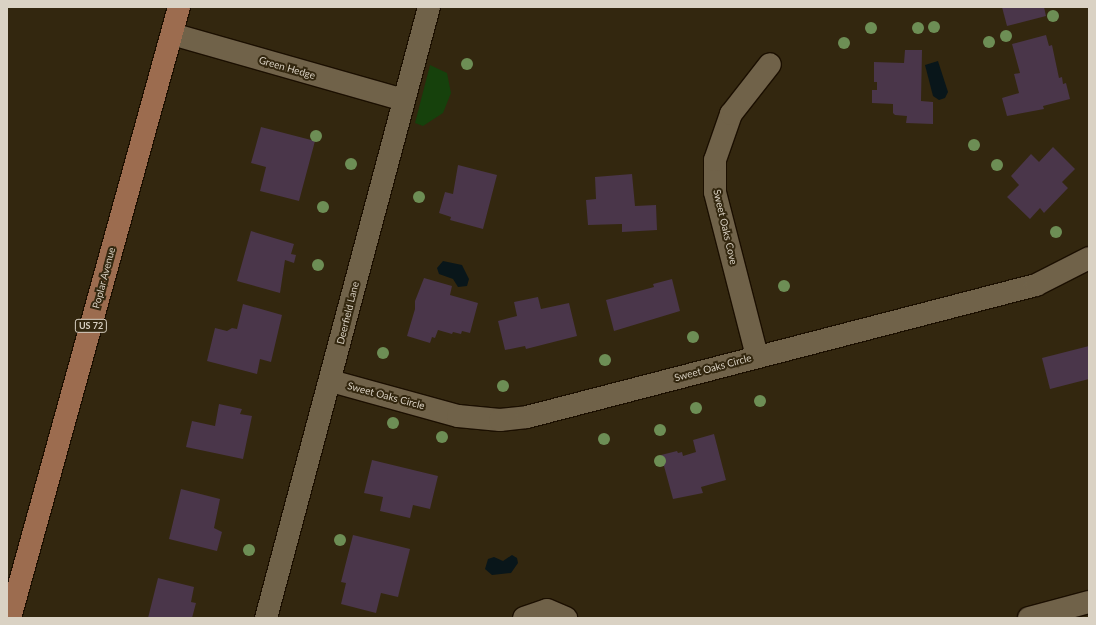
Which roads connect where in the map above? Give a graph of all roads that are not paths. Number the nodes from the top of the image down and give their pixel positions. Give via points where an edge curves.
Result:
1 (179, 7) edge
2 (429, 7) edge
3 (172, 34) junction
4 (770, 64) dead end
5 (404, 100) junction
6 (1089, 258) edge
7 (757, 356) junction
8 (331, 381) junction
9 (1089, 602) edge
10 (10, 618) edge
11 (266, 618) edge
12 (524, 618) edge
13 (566, 618) edge
14 (1028, 618) edge

1 - 3 main road, Poplar Avenue / US 72
2 - 5 street, Deerfield Lane
3 - 5 street, Green Hedge
3 - 10 main road, Poplar Avenue / US 72
4 - 7 street, Sweet Oaks Cove via 731,114 715,160 715,192
5 - 8 street, Deerfield Lane
6 - 7 street, Sweet Oaks Circle via 1036,285
7 - 8 street, Sweet Oaks Circle via 527,417 500,420 458,416
8 - 11 street, Deerfield Lane
9 - 14 street
12 - 13 street via 547,610

